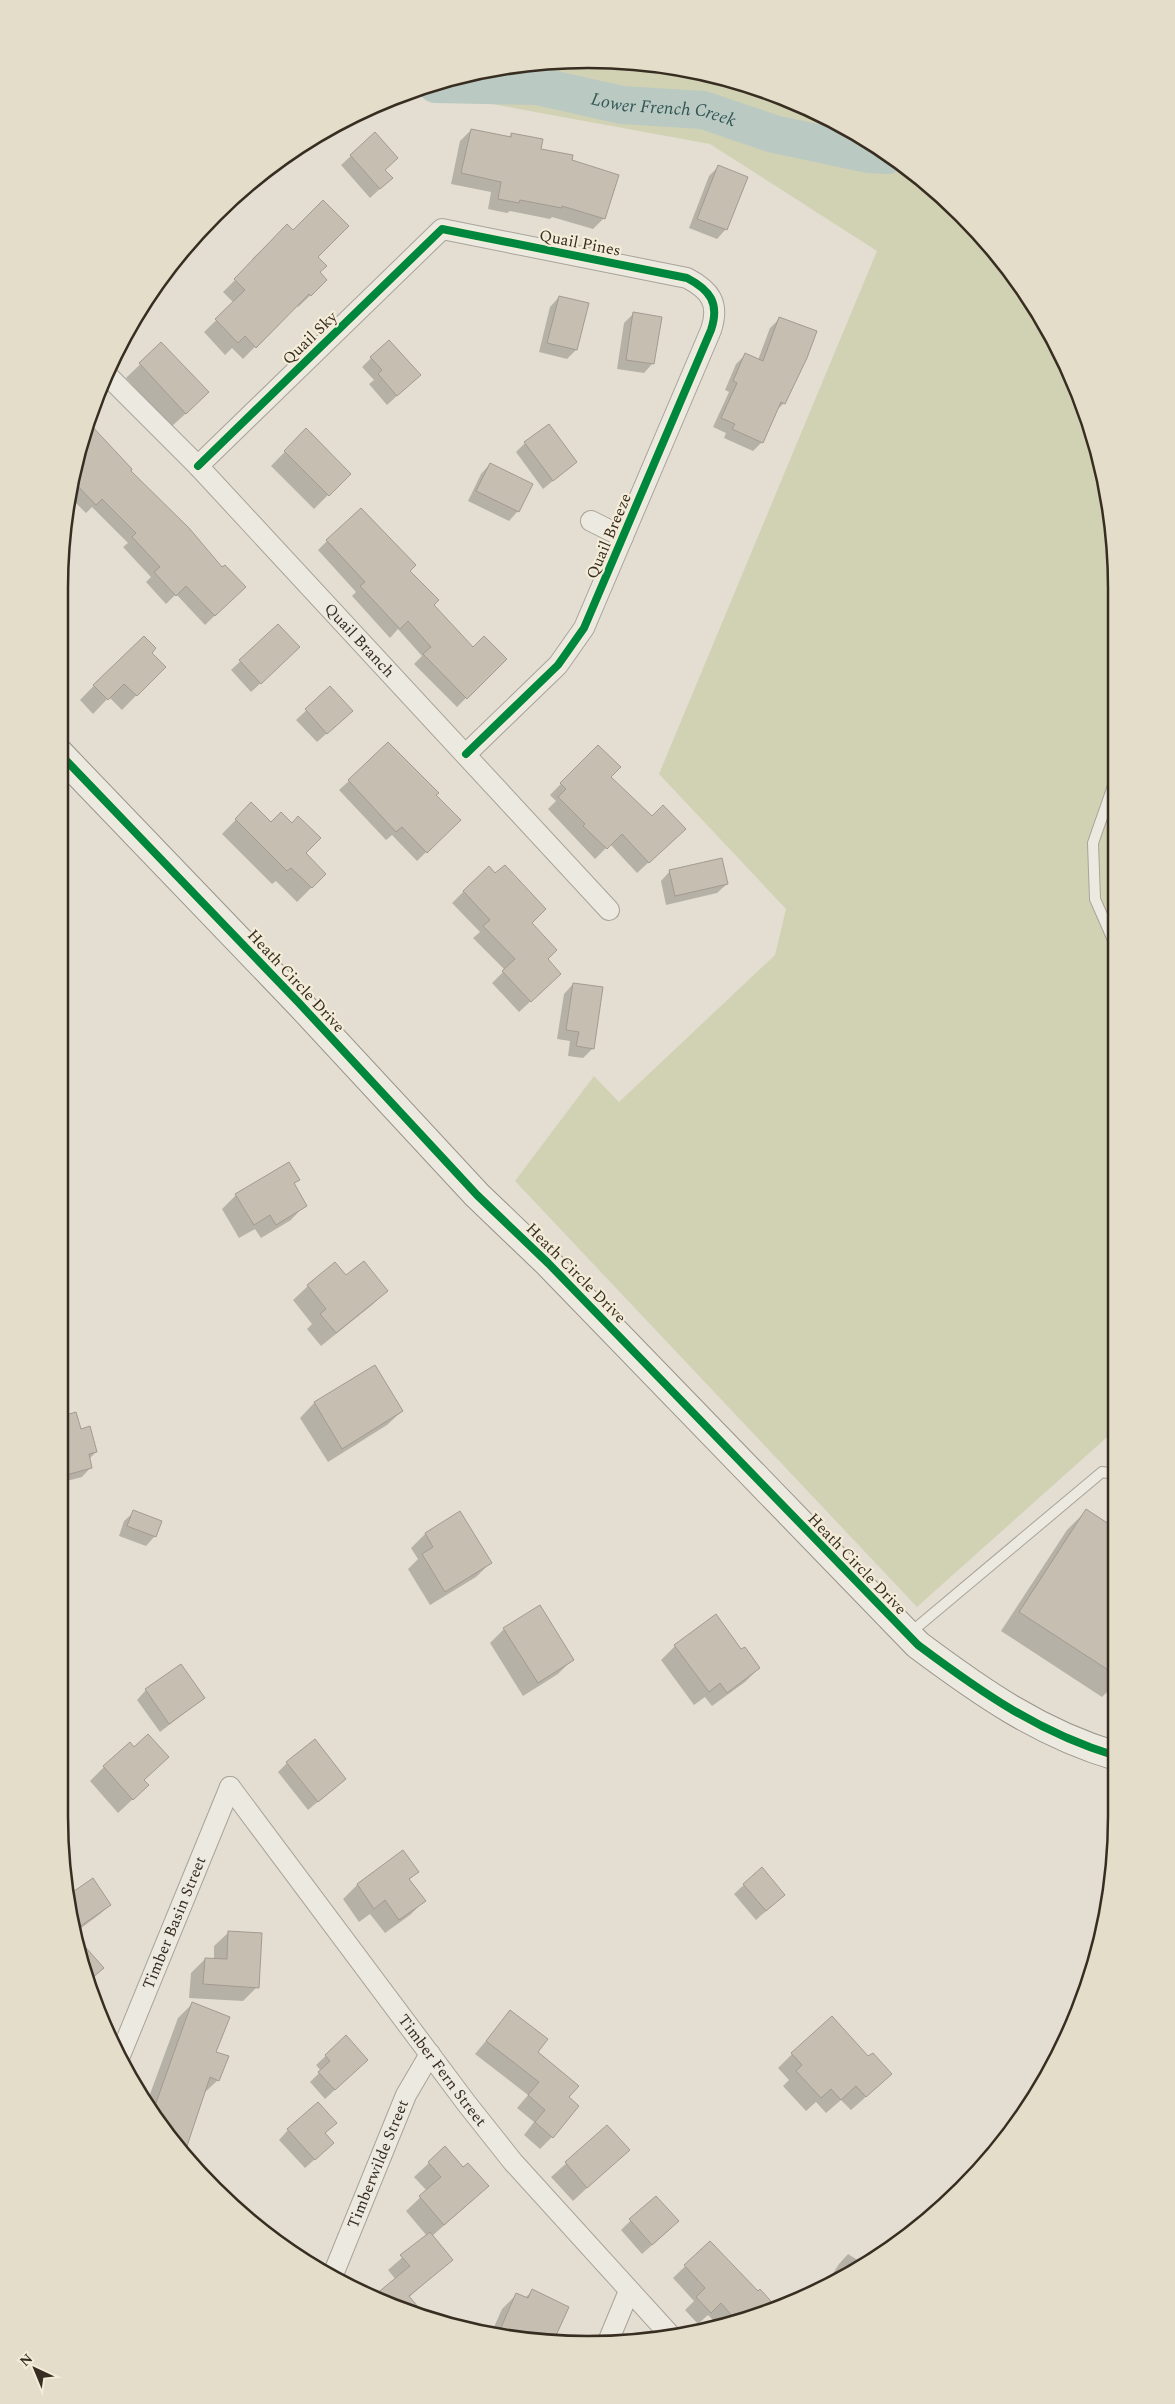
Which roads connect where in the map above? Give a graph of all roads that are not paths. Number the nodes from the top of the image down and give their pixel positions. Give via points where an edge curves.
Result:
1 (442, 229) joint
2 (709, 293) joint
3 (111, 379) edge
4 (198, 466) junction
5 (591, 521) dead end
6 (623, 537) junction
7 (466, 754) junction
8 (68, 761) edge
9 (1108, 800) edge
10 (610, 910) dead end
11 (1108, 929) edge
12 (1108, 1473) edge
13 (908, 1635) junction
14 (1108, 1753) edge
15 (230, 1787) joint
16 (123, 2049) edge
17 (430, 2054) junction
18 (334, 2271) edge
19 (629, 2291) junction
20 (666, 2330) edge
21 (611, 2335) edge

1 - 2 street, Quail Pines via 687,278
1 - 4 street, Quail Sky
2 - 6 street, Quail Breeze via 714,307 711,330
3 - 4 street, Quail Branch
4 - 7 street, Quail Branch
5 - 6 street, Quail Breeze
6 - 7 street, Quail Breeze via 594,607 572,647 542,682
7 - 10 street, Quail Branch
8 - 13 street, Heath Circle Drive via 293,996 477,1195 548,1263
9 - 11 lane via 1093,843 1095,899
12 - 13 lane via 1102,1472
13 - 14 street, Heath Circle Drive via 965,1681 1022,1717
15 - 16 street, Timber Basin Street
15 - 17 street, Timber Fern Street
17 - 18 street, Timberwilde Street via 406,2095
17 - 19 street, Timber Fern Street via 513,2162
19 - 20 street, Timber Fern Street
19 - 21 street

